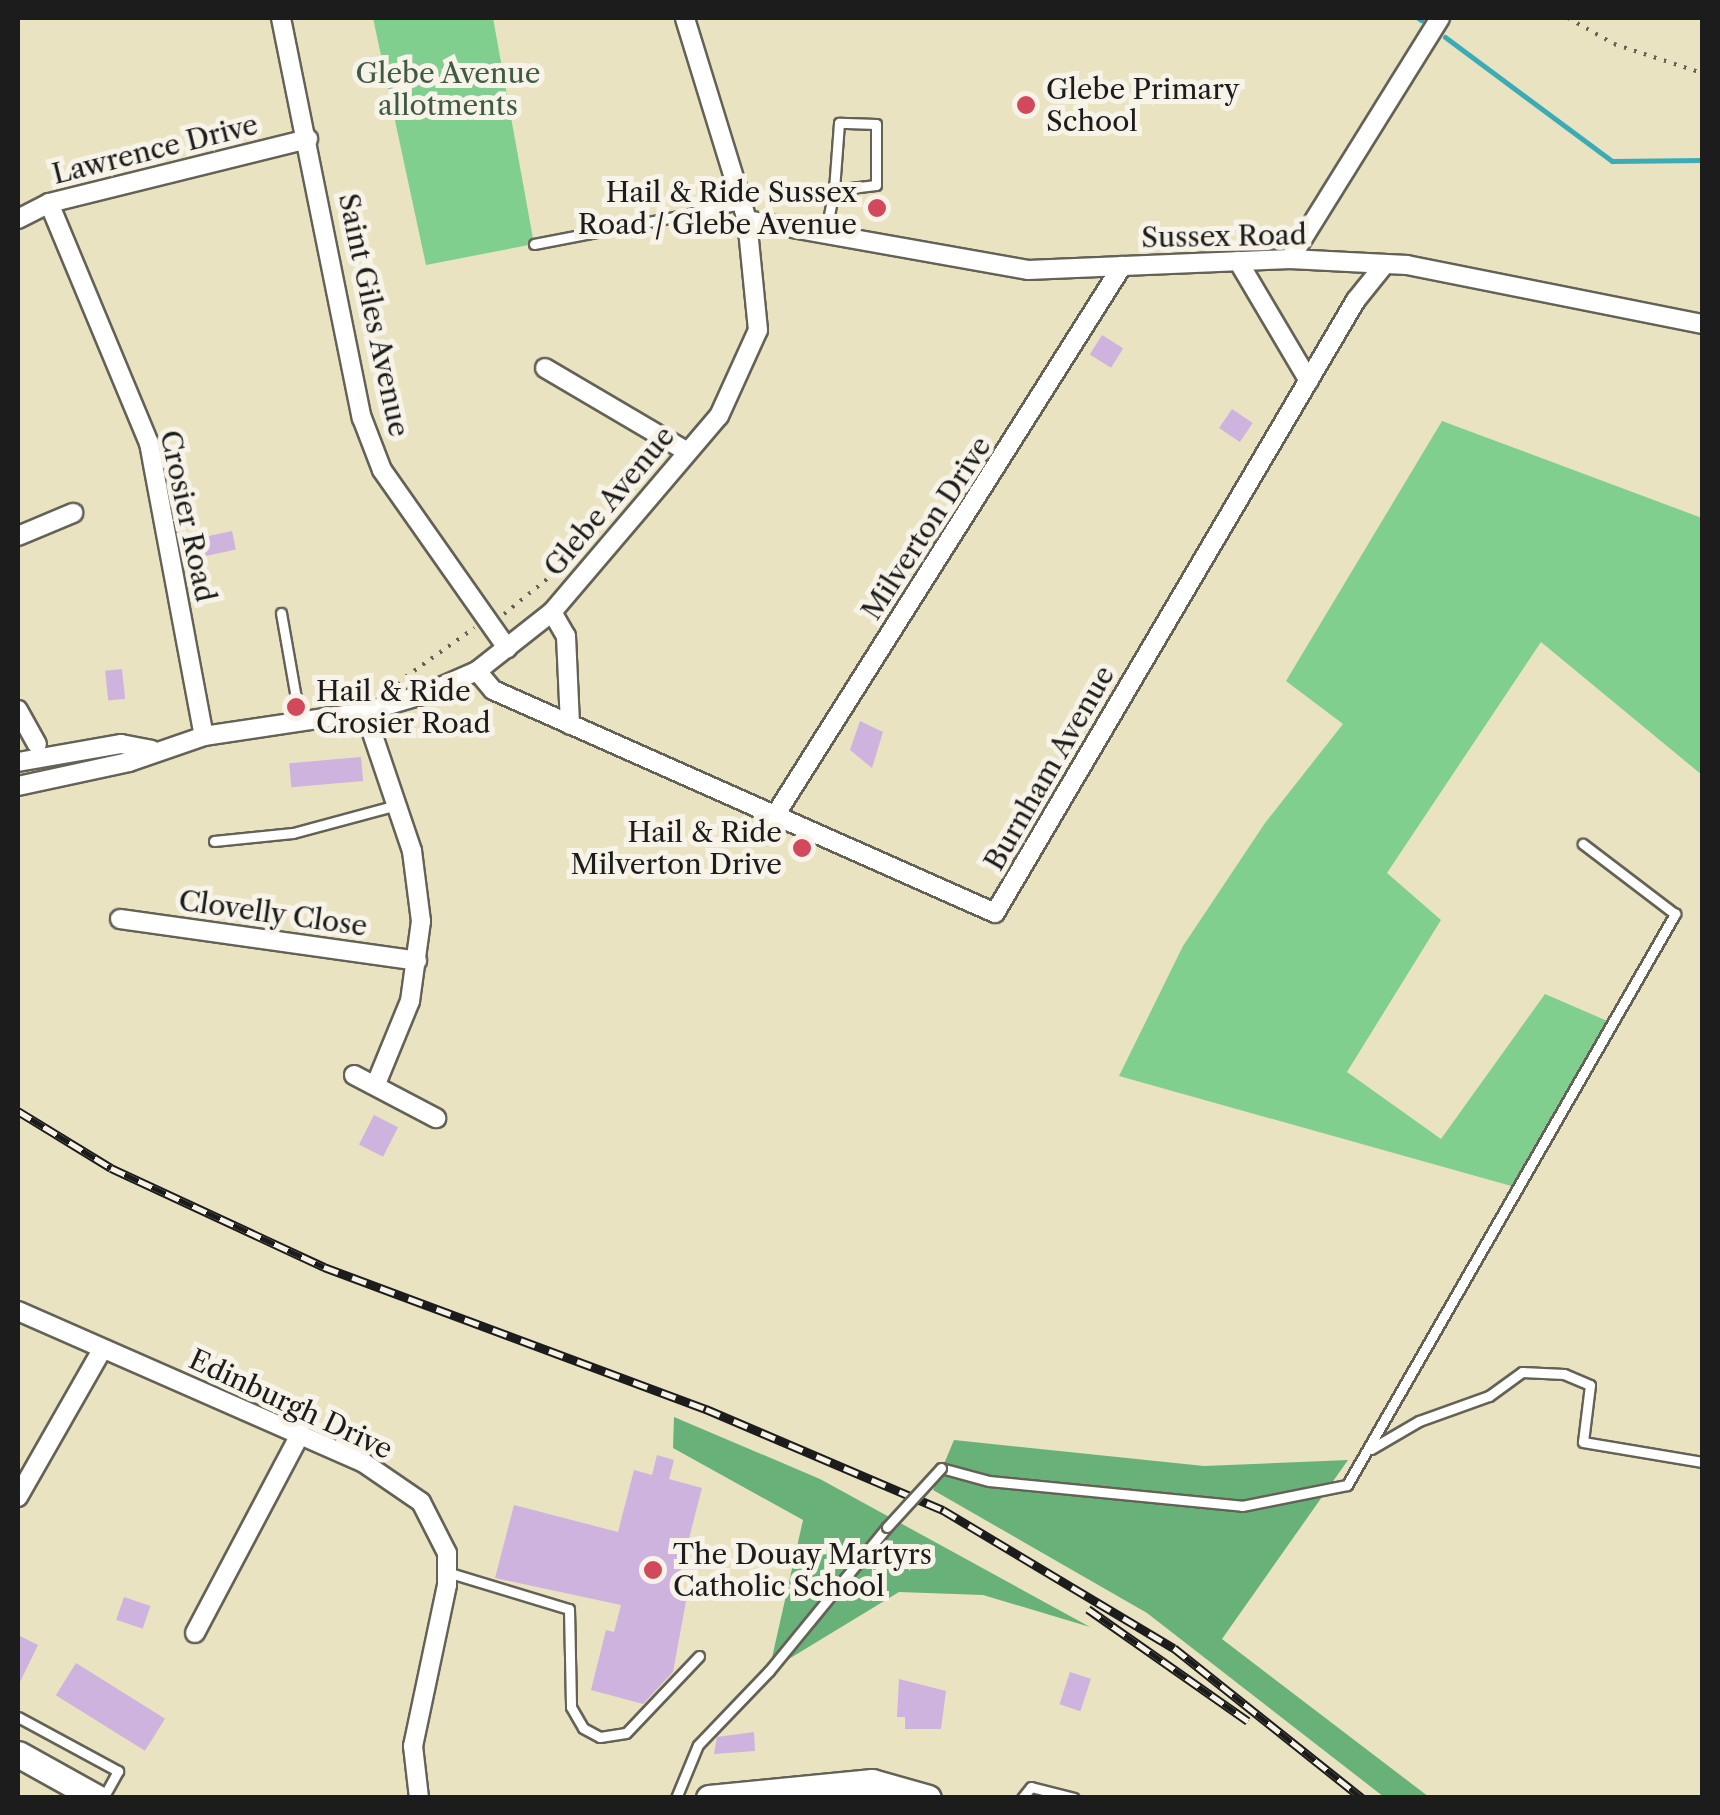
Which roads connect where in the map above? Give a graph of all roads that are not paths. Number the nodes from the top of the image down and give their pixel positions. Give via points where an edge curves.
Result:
1 (280, 18) edge
2 (684, 18) edge
3 (1440, 18) edge
4 (308, 138) junction
5 (834, 190) junction
6 (49, 203) junction
7 (745, 212) junction
8 (18, 219) edge
9 (826, 230) junction
10 (534, 244) dead end
11 (1290, 259) junction
12 (1238, 261) junction
13 (1356, 262) junction
14 (1385, 264) junction
15 (1122, 266) junction
16 (1356, 300) junction
17 (1702, 324) edge
18 (545, 368) dead end
19 (1309, 381) junction
20 (686, 452) junction
21 (73, 513) dead end
22 (18, 536) edge
23 (280, 612) dead end
24 (552, 612) junction
25 (508, 648) junction
26 (477, 672) junction
27 (18, 710) edge
28 (365, 712) junction
29 (300, 724) junction
30 (570, 725) junction
31 (204, 736) junction
32 (37, 744) dead end
33 (152, 750) junction
34 (18, 762) edge
35 (18, 786) edge
36 (397, 805) junction
37 (774, 817) junction
38 (214, 841) dead end
39 (1583, 844) dead end
40 (120, 919) dead end
41 (418, 961) junction
42 (354, 1076) dead end
43 (376, 1084) junction
44 (436, 1118) dead end
45 (18, 1311) edge
46 (102, 1350) junction
47 (301, 1434) junction
48 (1368, 1450) junction
49 (1702, 1462) edge
50 (18, 1497) edge
51 (448, 1572) junction
52 (195, 1633) dead end
53 (698, 1656) dead end
54 (18, 1717) edge
55 (18, 1754) edge
56 (892, 1792) edge
57 (100, 1798) edge
58 (419, 1798) edge
59 (676, 1798) edge
60 (709, 1798) edge
61 (928, 1798) edge
62 (1022, 1798) edge
63 (1074, 1798) edge

1 - 4 street, Saint Giles Avenue
2 - 7 street, Glebe Avenue
3 - 11 street
4 - 6 street, Lawrence Drive
4 - 25 street, Saint Giles Avenue via 362,418 382,470
5 - 5 lane via 876,186 876,124 839,122
5 - 9 lane
6 - 8 street, Lawrence Drive
6 - 31 street, Crosier Road via 149,443
7 - 9 street, Sussex Road
7 - 10 lane
7 - 20 street, Glebe Avenue via 758,330 738,385
9 - 15 street, Sussex Road via 1028,270
11 - 12 street, Sussex Road
11 - 13 street, Sussex Road
12 - 15 street, Sussex Road
12 - 19 street via 1256,302
13 - 14 street, Sussex Road
13 - 16 street
14 - 16 street, Burnham Avenue
14 - 17 street, Sussex Road
15 - 37 street, Milverton Drive
16 - 19 street, Burnham Avenue
18 - 20 street
19 - 37 street, Burnham Avenue via 995,913
20 - 24 street, Glebe Avenue
21 - 22 street
23 - 29 lane
24 - 25 street, Glebe Avenue
24 - 30 street via 566,636
25 - 26 street, Glebe Avenue
26 - 28 street, Glebe Avenue
26 - 30 street, Burnham Avenue via 493,690
27 - 32 street
28 - 29 street, Glebe Avenue
28 - 36 street
29 - 31 street, Glebe Avenue
30 - 37 street, Burnham Avenue
31 - 33 street, Glebe Avenue
33 - 34 street, Glebe Avenue via 121,744
33 - 35 street, Glebe Avenue via 129,762
36 - 38 lane via 293,833
36 - 41 street via 418,887
39 - 48 lane via 1675,914
40 - 41 street, Clovelly Close
41 - 43 street via 410,1001
42 - 43 street
43 - 44 street
45 - 46 street, Edinburgh Drive
46 - 47 street, Edinburgh Drive
46 - 50 street
47 - 51 street, Edinburgh Drive via 364,1463 421,1502 438,1527
47 - 52 street
48 - 49 lane via 1488,1396 1522,1372 1564,1374 1590,1385 1583,1442
48 - 59 lane, bridge via 1348,1485 1242,1506 989,1481 941,1468 769,1672 698,1745
51 - 53 lane via 569,1609 572,1706 583,1728 600,1737 626,1733
51 - 58 street, Edinburgh Drive via 413,1746
54 - 57 lane via 118,1771
55 - 57 main road
56 - 60 main road via 872,1782
56 - 61 main road
62 - 63 lane via 1031,1787

